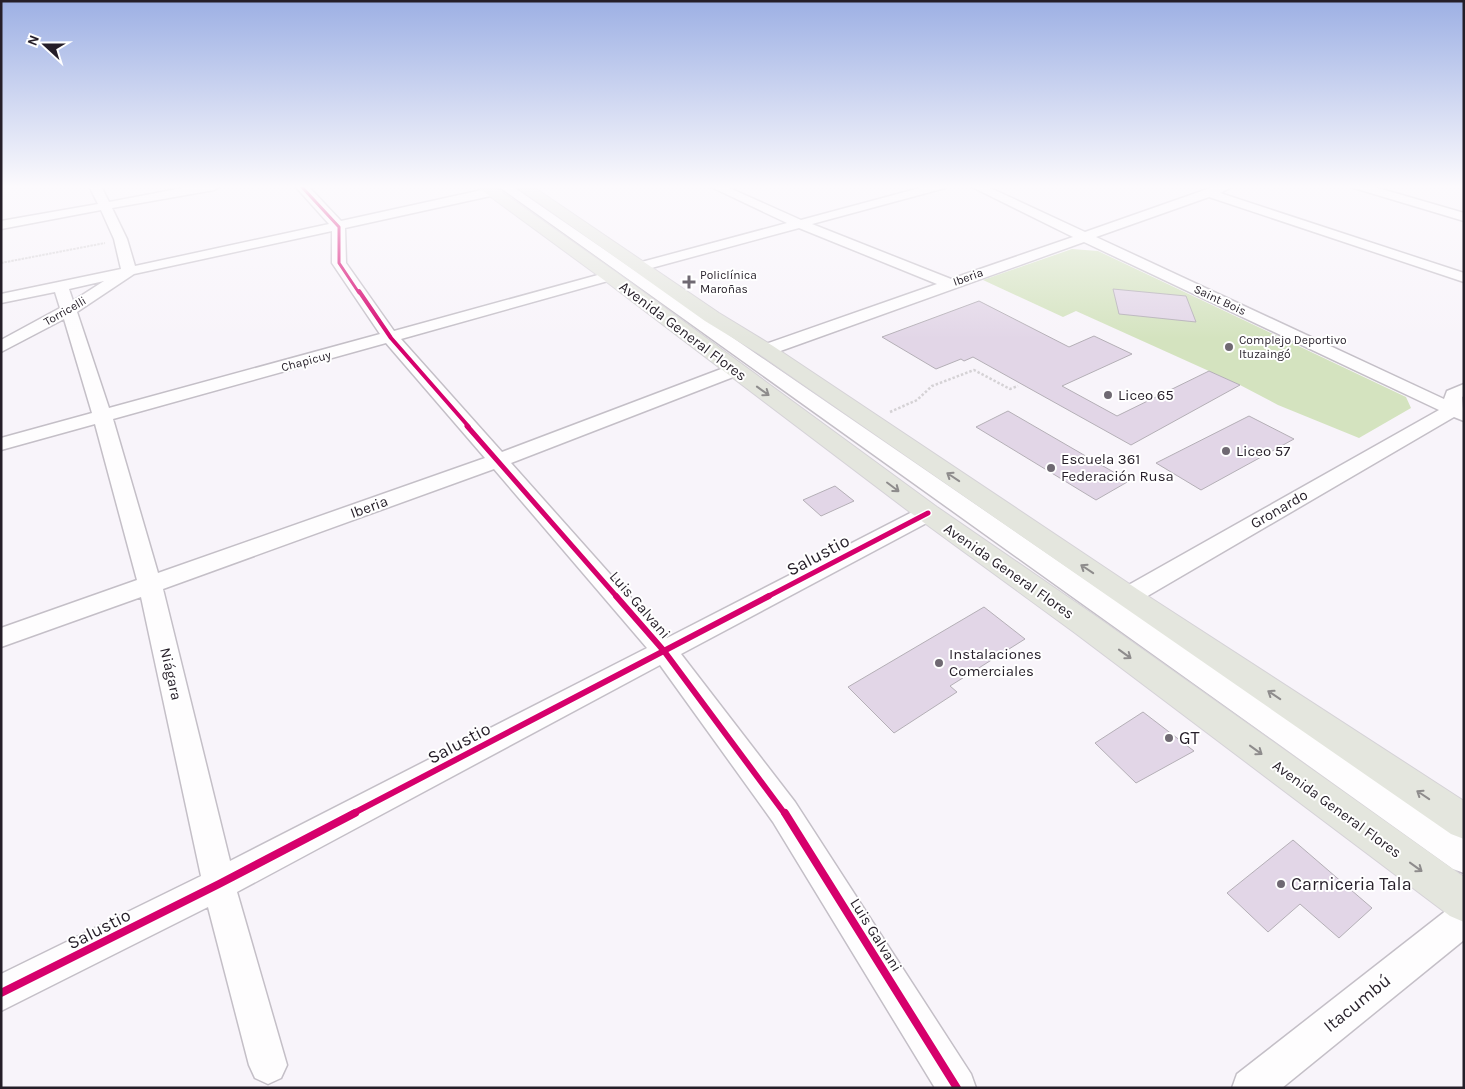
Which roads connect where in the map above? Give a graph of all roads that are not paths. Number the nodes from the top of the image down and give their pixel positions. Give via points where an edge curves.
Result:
1 (119, 237) edge
2 (289, 237) edge
3 (339, 237) edge
4 (558, 237) edge
5 (564, 237) edge
6 (595, 237) edge
7 (756, 237) edge
8 (832, 237) edge
9 (1081, 237) edge
10 (1085, 237) edge
11 (1340, 237) edge
12 (639, 267) junction
13 (128, 272) junction
14 (610, 276) junction
15 (1464, 278) edge
16 (950, 284) junction
17 (65, 298) junction
18 (1, 299) edge
19 (391, 338) junction
20 (1, 347) edge
21 (766, 350) junction
22 (735, 370) junction
23 (1464, 389) edge
24 (1458, 412) edge
25 (103, 417) junction
26 (1, 444) edge
27 (497, 461) junction
28 (928, 513) junction
29 (150, 585) junction
30 (1107, 610) junction
31 (1, 638) edge
32 (664, 651) junction
33 (1464, 822) edge
34 (1464, 858) edge
35 (219, 884) junction
36 (1464, 902) edge
37 (1464, 918) edge
38 (1, 993) edge
39 (268, 1065) dead end
40 (957, 1088) edge
41 (1250, 1088) edge

1 - 13 street via 128,262
2 - 13 street
3 - 19 street, Luis Galvani via 339,263
4 - 14 main road, Avenida General Flores
5 - 30 street, Avenida General Flores
6 - 12 main road, Avenida General Flores
7 - 12 street
8 - 16 street
9 - 16 street, Iberia
10 - 24 street, Saint Bois
11 - 15 street
12 - 21 main road, Avenida General Flores
13 - 17 street, Torricelli
13 - 17 street
14 - 19 street, Chapicuy
14 - 22 main road, Avenida General Flores
16 - 21 street, Iberia
17 - 18 street
17 - 20 street, Torricelli
17 - 25 street, Niágara
19 - 25 street, Chapicuy
19 - 27 street, Luis Galvani
30 -> 21 main road, Avenida General Flores
22 - 27 street, Iberia
22 -> 28 main road, Avenida General Flores
23 - 24 street via 1453,395
24 - 30 street, Gronardo
25 - 26 street, Chapicuy
25 - 29 street, Niágara
27 - 29 street, Iberia
27 - 32 street, Luis Galvani
28 - 30 main road, Avenida General Flores
28 - 32 street, Salustio
29 - 31 street, Iberia
29 - 35 street, Niágara
33 -> 30 main road, Avenida General Flores
30 - 34 street, Avenida General Flores
30 -> 36 main road, Avenida General Flores
32 - 35 street, Salustio
32 - 40 street, Luis Galvani via 784,812
35 - 38 street, Salustio
35 - 39 street, Niágara
37 - 41 street, Itacumbú

